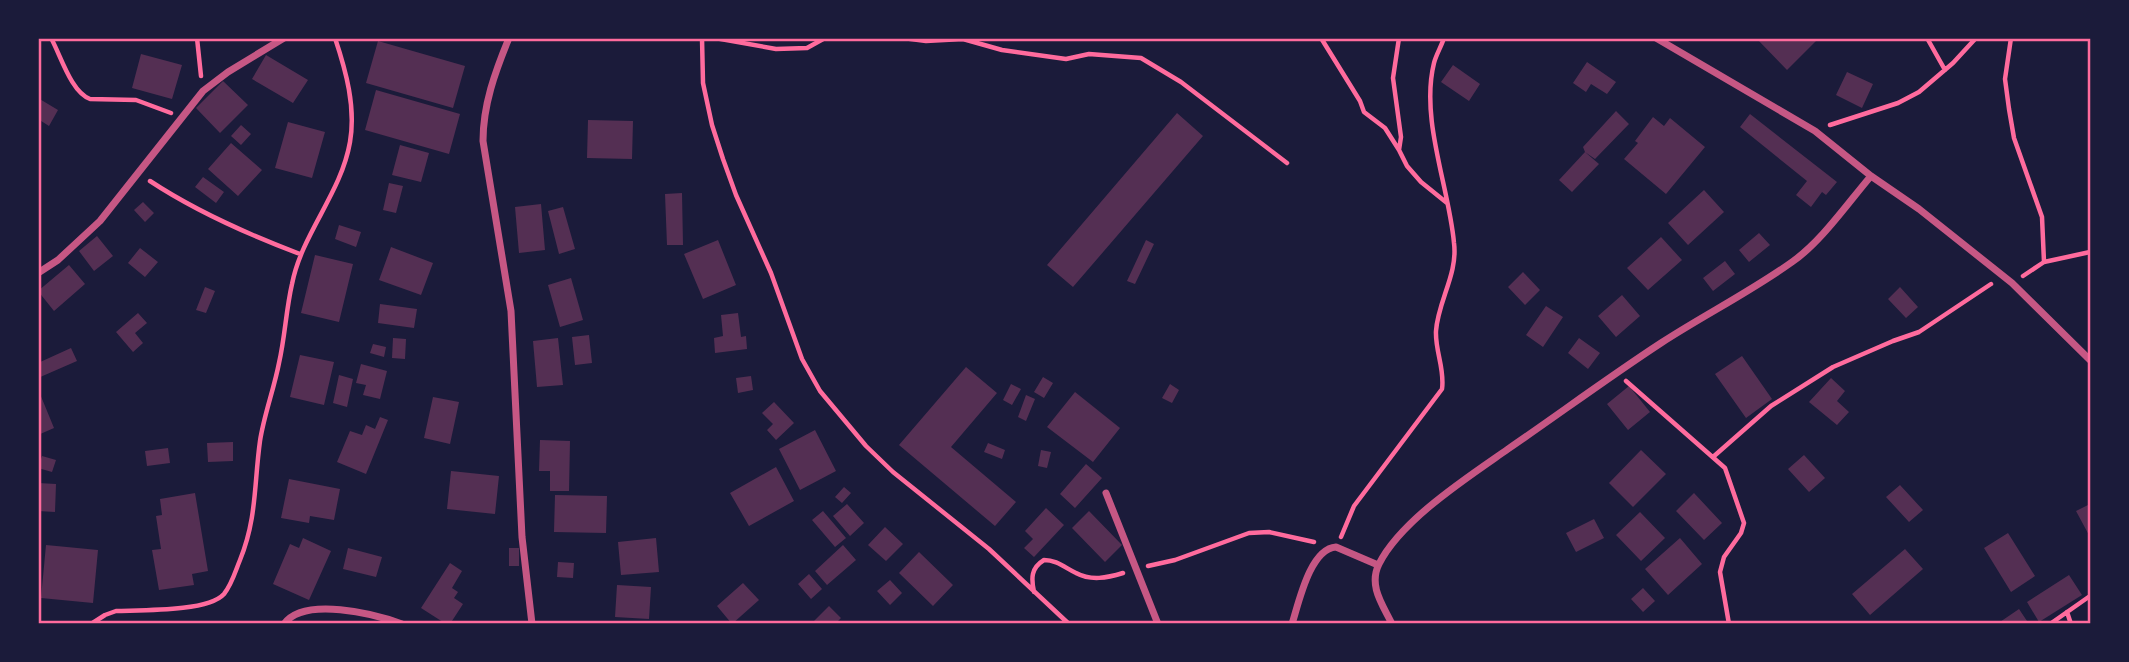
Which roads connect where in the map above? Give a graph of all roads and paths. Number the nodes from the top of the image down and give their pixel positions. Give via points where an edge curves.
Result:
1 (51, 38) edge
2 (197, 38) edge
3 (284, 38) edge
4 (335, 38) edge
5 (509, 38) edge
6 (702, 38) edge
7 (715, 38) edge
8 (825, 38) edge
9 (903, 38) edge
10 (1321, 38) edge
11 (1399, 38) edge
12 (1444, 38) edge
13 (1656, 38) edge
14 (1927, 38) edge
15 (1971, 38) edge
16 (1976, 38) edge
17 (2011, 38) edge
18 (1970, 45) junction
19 (1945, 70) junction
20 (203, 91) junction
21 (182, 117) junction
22 (1815, 131) junction
23 (1399, 150) junction
24 (1287, 163) dead end
25 (139, 174) junction
26 (1871, 176) junction
27 (1447, 204) junction
28 (2091, 253) edge
29 (300, 254) junction
30 (2044, 262) junction
31 (38, 273) edge
32 (2004, 277) junction
33 (2012, 283) junction
34 (2091, 360) edge
35 (1617, 373) junction
36 (1713, 457) junction
37 (1106, 493) dead end
38 (1333, 547) junction
39 (1378, 565) junction
40 (1136, 568) junction
41 (1034, 593) junction
42 (2091, 596) edge
43 (2067, 612) junction
44 (91, 624) edge
45 (284, 624) edge
46 (402, 624) edge
47 (532, 624) edge
48 (1069, 624) edge
49 (1158, 624) edge
50 (1292, 624) edge
51 (1392, 624) edge
52 (1729, 624) edge
53 (2050, 624) edge
54 (2071, 624) edge

1 - 21 path via 83,96 136,100
2 - 20 path
3 - 20 street
4 - 29 path via 347,75 350,141 342,170
5 - 47 street via 483,117 483,141 511,311 522,537
6 - 41 path via 704,83 723,159 802,359 820,391 893,472 989,549
7 - 8 path via 776,49 807,48
9 - 24 path via 963,39 1066,59 1089,54 1141,58 1181,82
10 - 23 path via 1364,112 1385,128
11 - 23 path via 1393,78
12 - 27 path via 1434,64 1431,101
13 - 22 street
14 - 19 path
15 - 18 path
16 - 18 path
17 - 30 path via 2005,79 2009,109 2014,138 2042,217
18 - 19 path
19 - 22 path via 1903,101
20 - 21 street
21 - 25 street
22 - 26 street
23 - 27 path via 1421,182
25 - 29 path via 188,206
25 - 31 street via 100,221
26 - 32 street
26 - 35 street via 1794,261
27 - 38 path via 1455,245 1436,334 1442,389 1354,506
28 - 30 path
29 - 44 path via 261,438 253,521 225,593 208,604 116,611
30 - 33 path
32 - 33 street
32 - 36 path via 1919,332 1833,367 1771,407
33 - 34 street
35 - 36 path
35 - 39 street via 1465,479 1400,535
36 - 52 path via 1725,468 1744,523 1720,572
37 - 40 street
38 - 39 street
38 - 40 path via 1269,532 1249,533 1175,560
38 - 50 street via 1313,565
39 - 51 street via 1374,582
40 - 41 path via 1093,578 1044,560 1033,570
40 - 49 street
41 - 48 path
42 - 43 path
43 - 53 path
43 - 54 path
45 - 46 street via 301,612 338,609 369,612

